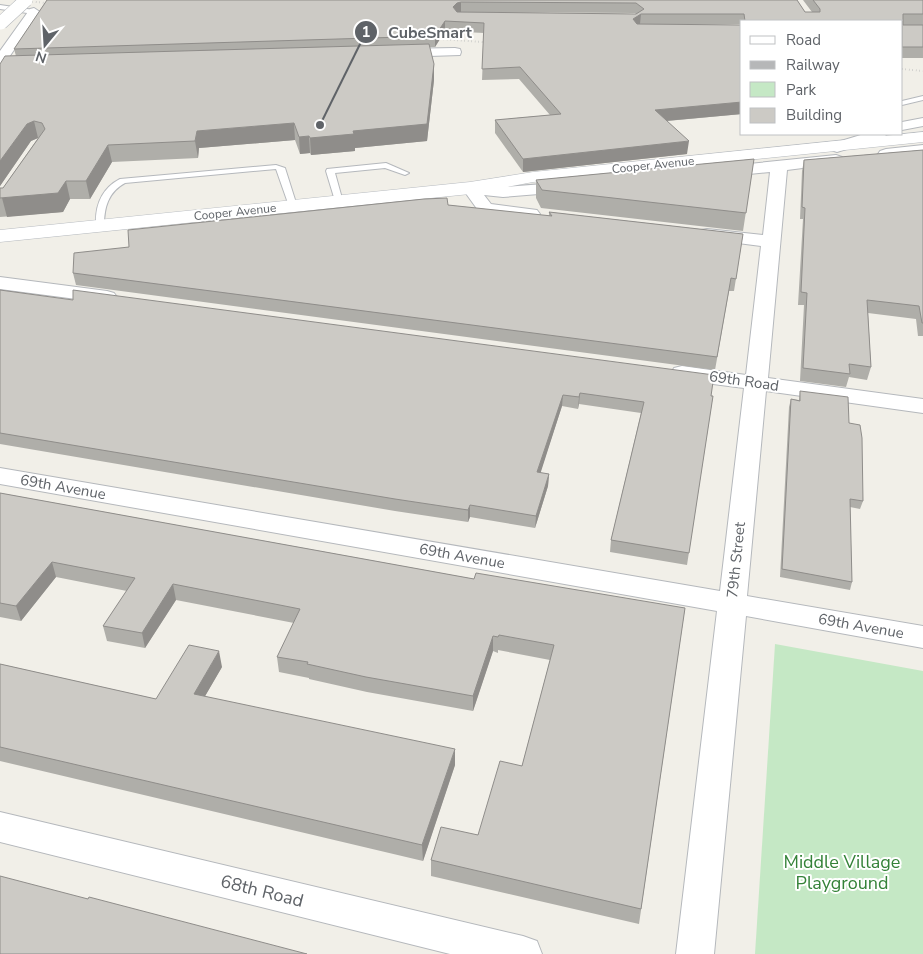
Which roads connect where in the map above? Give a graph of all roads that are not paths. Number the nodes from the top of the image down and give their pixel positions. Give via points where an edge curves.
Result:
1 (26, 0) edge
2 (0, 7) edge
3 (34, 12) joint
4 (1, 24) edge
5 (455, 52) dead end
6 (386, 54) edge
7 (3, 64) edge
8 (923, 98) edge
9 (903, 102) edge
10 (923, 122) edge
11 (903, 126) edge
12 (875, 135) edge
13 (923, 137) edge
14 (837, 147) junction
15 (923, 150) edge
16 (779, 167) junction
17 (405, 173) dead end
18 (470, 188) junction
19 (338, 202) junction
20 (293, 206) junction
21 (545, 216) edge
22 (100, 226) junction
23 (693, 232) edge
24 (0, 236) edge
25 (770, 241) junction
26 (0, 283) edge
27 (128, 300) edge
28 (661, 370) edge
29 (755, 382) junction
30 (923, 406) edge
31 (0, 476) edge
32 (732, 603) junction
33 (923, 637) edge
34 (0, 827) edge
35 (523, 954) edge
36 (695, 954) edge

1 - 4 street, bridge
2 - 3 lane
3 - 7 street
5 - 6 street
8 - 9 lane
10 - 11 street
12 - 14 street, Cooper Avenue
13 - 14 main road, Cooper Avenue
14 - 18 main road, Cooper Avenue via 533,177
15 - 16 street, Cooper Avenue
16 - 18 street, Cooper Avenue via 533,191
16 - 25 street, 79th Street
17 - 19 lane via 386,165 330,171
18 - 19 main road, Cooper Avenue
18 - 21 street via 486,209
19 - 20 main road, Cooper Avenue
20 - 22 main road, Cooper Avenue
20 - 22 lane via 281,168 276,167 123,181 108,190 100,211
22 - 24 main road, Cooper Avenue
23 - 25 street
25 - 29 street, 79th Street
26 - 27 street
28 - 29 street, 69th Road
29 - 30 street, 69th Road
29 - 32 street, 79th Street
31 - 32 street, 69th Avenue
32 - 33 street, 69th Avenue
32 - 36 street, 79th Street
34 - 35 street, 68th Road

